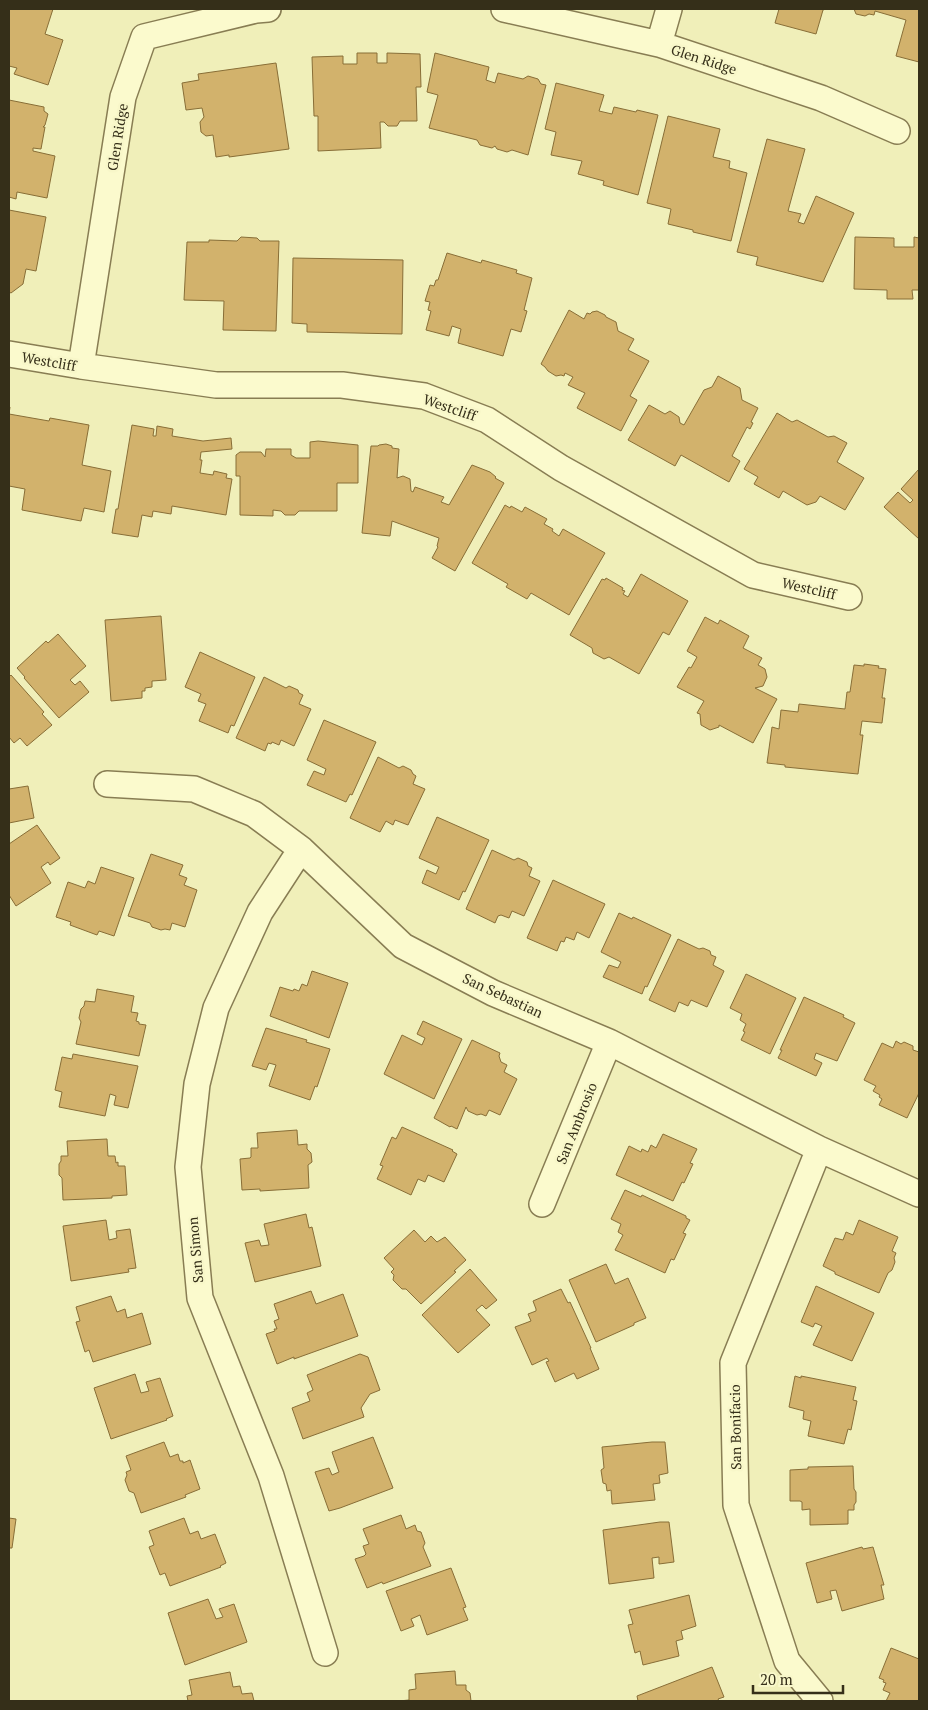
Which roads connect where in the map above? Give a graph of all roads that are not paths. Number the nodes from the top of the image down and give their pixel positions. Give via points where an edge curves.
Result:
1 (268, 9) edge
2 (504, 9) edge
3 (669, 9) edge
4 (660, 44) junction
5 (898, 131) dead end
6 (9, 354) edge
7 (81, 366) junction
8 (849, 597) dead end
9 (107, 784) dead end
10 (302, 849) junction
11 (609, 1042) junction
12 (820, 1149) junction
13 (919, 1194) edge
14 (542, 1204) dead end
15 (325, 1653) dead end
16 (820, 1701) edge

1 - 7 street, Glen Ridge via 144,37 123,97
2 - 4 street, Glen Ridge
3 - 4 street
4 - 5 street, Glen Ridge via 820,98
6 - 7 street, Westcliff
7 - 8 street, Westcliff via 216,384 342,385 424,396 487,420 561,468 753,575
9 - 10 street, San Sebastian via 194,789 254,814
10 - 11 street, San Sebastian via 403,946 493,993
10 - 15 street, San Simon via 260,912 216,1008 197,1084 188,1167 200,1298 271,1476
11 - 12 street, San Sebastian
11 - 14 street, San Ambrosio
12 - 13 street, San Sebastian
12 - 16 street, San Bonifacio via 733,1363 736,1505 787,1661

